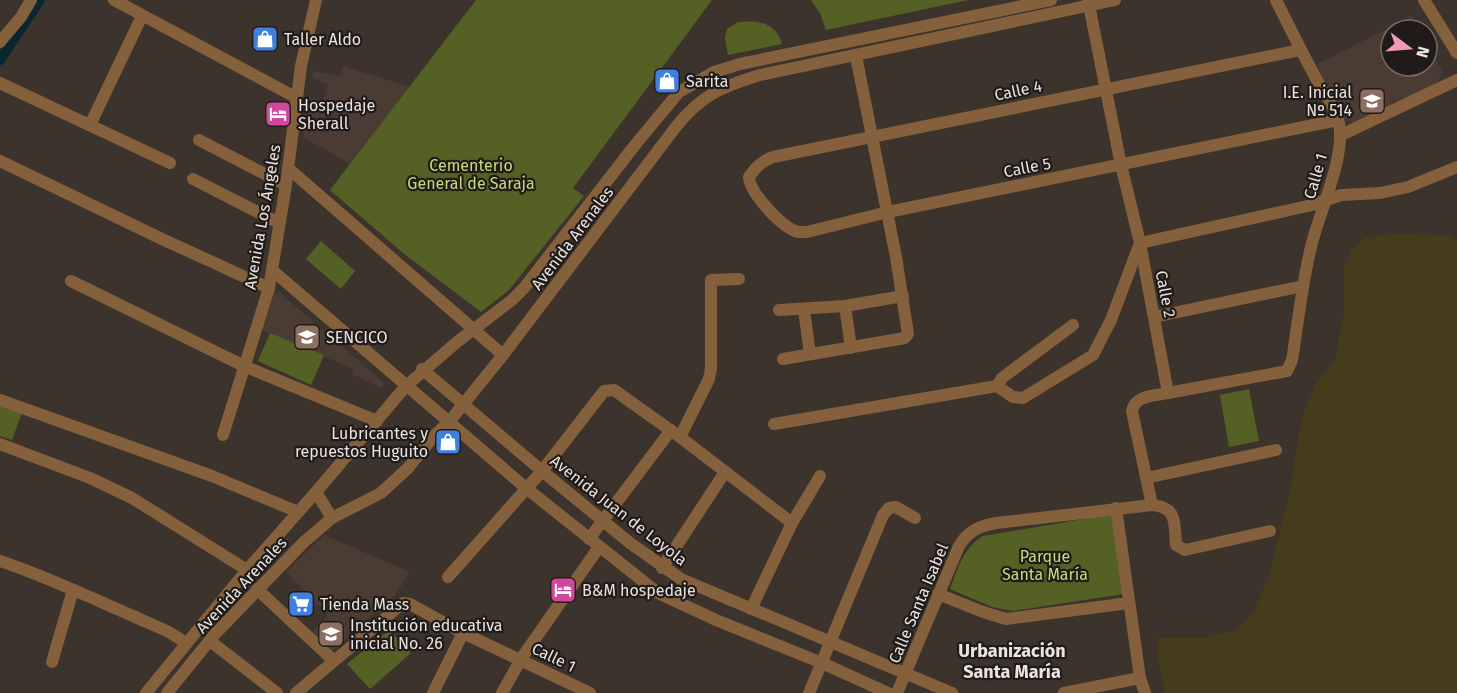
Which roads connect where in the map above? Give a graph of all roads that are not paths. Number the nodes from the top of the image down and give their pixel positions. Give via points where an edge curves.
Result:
1 (31, 0) edge
2 (114, 0) edge
3 (316, 0) edge
4 (1051, 0) edge
5 (1115, 0) edge
6 (1276, 0) edge
7 (1424, 0) edge
8 (1089, 3) edge
9 (142, 16) junction
10 (0, 42) edge
11 (1300, 50) junction
12 (1456, 51) edge
13 (856, 56) junction
14 (1457, 80) edge
15 (0, 83) edge
16 (1106, 89) junction
17 (297, 98) junction
18 (1338, 120) junction
19 (90, 126) junction
20 (1341, 135) junction
21 (872, 137) junction
22 (199, 140) dead end
23 (0, 161) edge
24 (170, 163) dead end
25 (1121, 165) junction
26 (1457, 167) edge
27 (288, 168) junction
28 (749, 177) joint
29 (193, 178) dead end
30 (286, 185) junction
31 (1326, 200) junction
32 (888, 212) junction
33 (279, 223) junction
34 (1140, 243) junction
35 (272, 270) junction
36 (739, 279) dead end
37 (71, 281) dead end
38 (1303, 286) junction
39 (269, 288) junction
40 (903, 296) junction
41 (845, 306) junction
42 (779, 310) dead end
43 (804, 310) junction
44 (1154, 318) junction
45 (1072, 325) dead end
46 (474, 330) junction
47 (851, 348) junction
48 (810, 354) junction
49 (503, 355) junction
50 (783, 359) dead end
51 (244, 366) junction
52 (423, 369) junction
53 (406, 386) junction
54 (997, 386) junction
55 (1168, 393) junction
56 (0, 400) edge
57 (463, 404) junction
58 (377, 421) junction
59 (449, 422) junction
60 (774, 424) dead end
61 (675, 434) junction
62 (223, 435) dead end
63 (0, 444) edge
64 (1276, 450) dead end
65 (542, 471) junction
66 (725, 472) junction
67 (820, 476) dead end
68 (1146, 478) junction
69 (526, 488) junction
70 (316, 492) junction
71 (1152, 505) junction
72 (1116, 508) junction
73 (298, 512) junction
74 (332, 518) junction
75 (915, 518) dead end
76 (603, 520) junction
77 (792, 523) junction
78 (1270, 531) dead end
79 (594, 543) junction
80 (0, 561) edge
81 (662, 568) junction
82 (247, 570) junction
83 (448, 577) dead end
84 (257, 589) junction
85 (73, 590) junction
86 (938, 594) junction
87 (1129, 603) junction
88 (751, 609) junction
89 (463, 633) junction
90 (210, 640) junction
91 (831, 642) junction
92 (186, 644) junction
93 (521, 659) junction
94 (333, 660) junction
95 (52, 662) dead end
96 (822, 663) junction
97 (905, 675) junction
98 (1140, 678) junction
99 (146, 693) edge
100 (167, 693) edge
101 (277, 693) edge
102 (296, 693) edge
103 (433, 693) edge
104 (502, 693) edge
105 (590, 693) edge
106 (809, 693) edge
107 (888, 693) edge
108 (897, 693) edge
109 (952, 693) edge
110 (1064, 693) edge
111 (1145, 693) edge

1 - 10 street
2 - 9 street
3 - 17 street, Avenida Los Ángeles
4 - 46 street, Avenida Arenales via 750,62 714,72 690,85 635,145 524,288
5 - 8 street, Avenida Arenales
6 - 11 street, Calle 1
7 - 12 street
8 - 13 street, Avenida Arenales
8 - 16 street, Calle 2
9 - 17 street
9 - 19 street
11 - 16 street, Calle 4
11 - 18 street, Calle 1
13 - 21 street
13 - 49 street, Avenida Arenales via 745,80 708,94 675,128
14 - 20 street
15 - 19 street
16 - 21 street, Calle 4
16 - 25 street, Calle 2
17 - 27 street, Avenida Los Ángeles
18 - 20 street, Calle 1
18 - 25 street, Calle 5
19 - 24 street
20 - 31 street, Calle 1
21 - 28 street, Calle 4 via 773,157 762,161
21 - 32 street
22 - 30 street
23 - 39 street
25 - 32 street, Calle 5
25 - 34 street, Calle 2
26 - 31 street via 1408,187
27 - 30 street, Avenida Los Ángeles
27 - 46 street
28 - 32 street, Calle 5 via 754,193 797,232
29 - 33 street
30 - 33 street, Avenida Los Ángeles
31 - 34 street
31 - 38 street, Calle 1 via 1315,229
32 - 40 street
33 - 35 street, Avenida Los Ángeles
34 - 44 street, Calle 2
34 - 54 street via 1111,320 1093,355 1023,398 1013,397
35 - 39 street, Avenida Los Ángeles
35 - 53 street
36 - 61 street via 711,280 709,379
37 - 51 street
38 - 44 street
38 - 55 street, Calle 1 via 1287,371
39 - 51 street, Avenida Los Ángeles
40 - 41 street
40 - 47 street via 909,329 905,338
41 - 43 street
41 - 47 street
42 - 43 street
43 - 48 street
44 - 55 street, Calle 2
45 - 54 street via 1002,378
46 - 49 street
46 - 52 street, Avenida Arenales
47 - 48 street
48 - 50 street
49 - 57 street, Avenida Arenales
51 - 58 street
51 - 62 street, Avenida Los Ángeles
52 - 53 street, Avenida Arenales
52 - 57 street, Avenida Juan de Loyola
53 - 58 street, Avenida Arenales
53 - 59 street
54 - 60 street
55 - 68 street via 1134,403 1132,411
56 - 73 street via 212,476
57 - 59 street, Avenida Arenales
57 - 65 street, Avenida Juan de Loyola
58 - 70 street, Avenida Arenales
59 - 69 street
59 - 74 street, Avenida Arenales via 386,489
61 - 65 street via 609,389
61 - 66 street
61 - 76 street
63 - 82 street via 132,498
64 - 68 street
65 - 69 street
65 - 76 street, Avenida Juan de Loyola
66 - 77 street
66 - 81 street
67 - 77 street
68 - 71 street
69 - 79 street
69 - 83 street
70 - 73 street, Avenida Arenales
70 - 74 street
71 - 72 street, Calle Santa Isabel
71 - 78 street via 1171,511 1176,545 1185,550
72 - 86 street, Calle Santa Isabel via 977,528 964,537
72 - 87 street
73 - 82 street, Avenida Arenales
74 - 84 street, Avenida Arenales
75 - 91 street via 896,507 883,515
76 - 79 street
76 - 81 street, Avenida Juan de Loyola
77 - 88 street
79 - 93 street
79 - 96 street via 666,597
80 - 85 street
81 - 88 street, Avenida Juan de Loyola
82 - 92 street, Avenida Arenales
84 - 90 street, Avenida Arenales
84 - 94 street
85 - 92 street
85 - 95 street
86 - 87 street via 1006,619
86 - 97 street, Calle Santa Isabel
87 - 98 street
88 - 91 street, Avenida Juan de Loyola
89 - 93 street, Calle 1
89 - 94 street, Calle 1 via 403,603
89 - 103 street
90 - 100 street, Avenida Arenales
90 - 101 street
91 - 96 street
91 - 97 street, Avenida Juan de Loyola
92 - 99 street, Avenida Arenales
93 - 104 street
93 - 105 street, Calle 1
94 - 102 street, Calle 1
96 - 106 street
96 - 107 street
97 - 108 street, Calle Santa Isabel
97 - 109 street, Avenida Juan de Loyola
98 - 110 street
98 - 111 street

